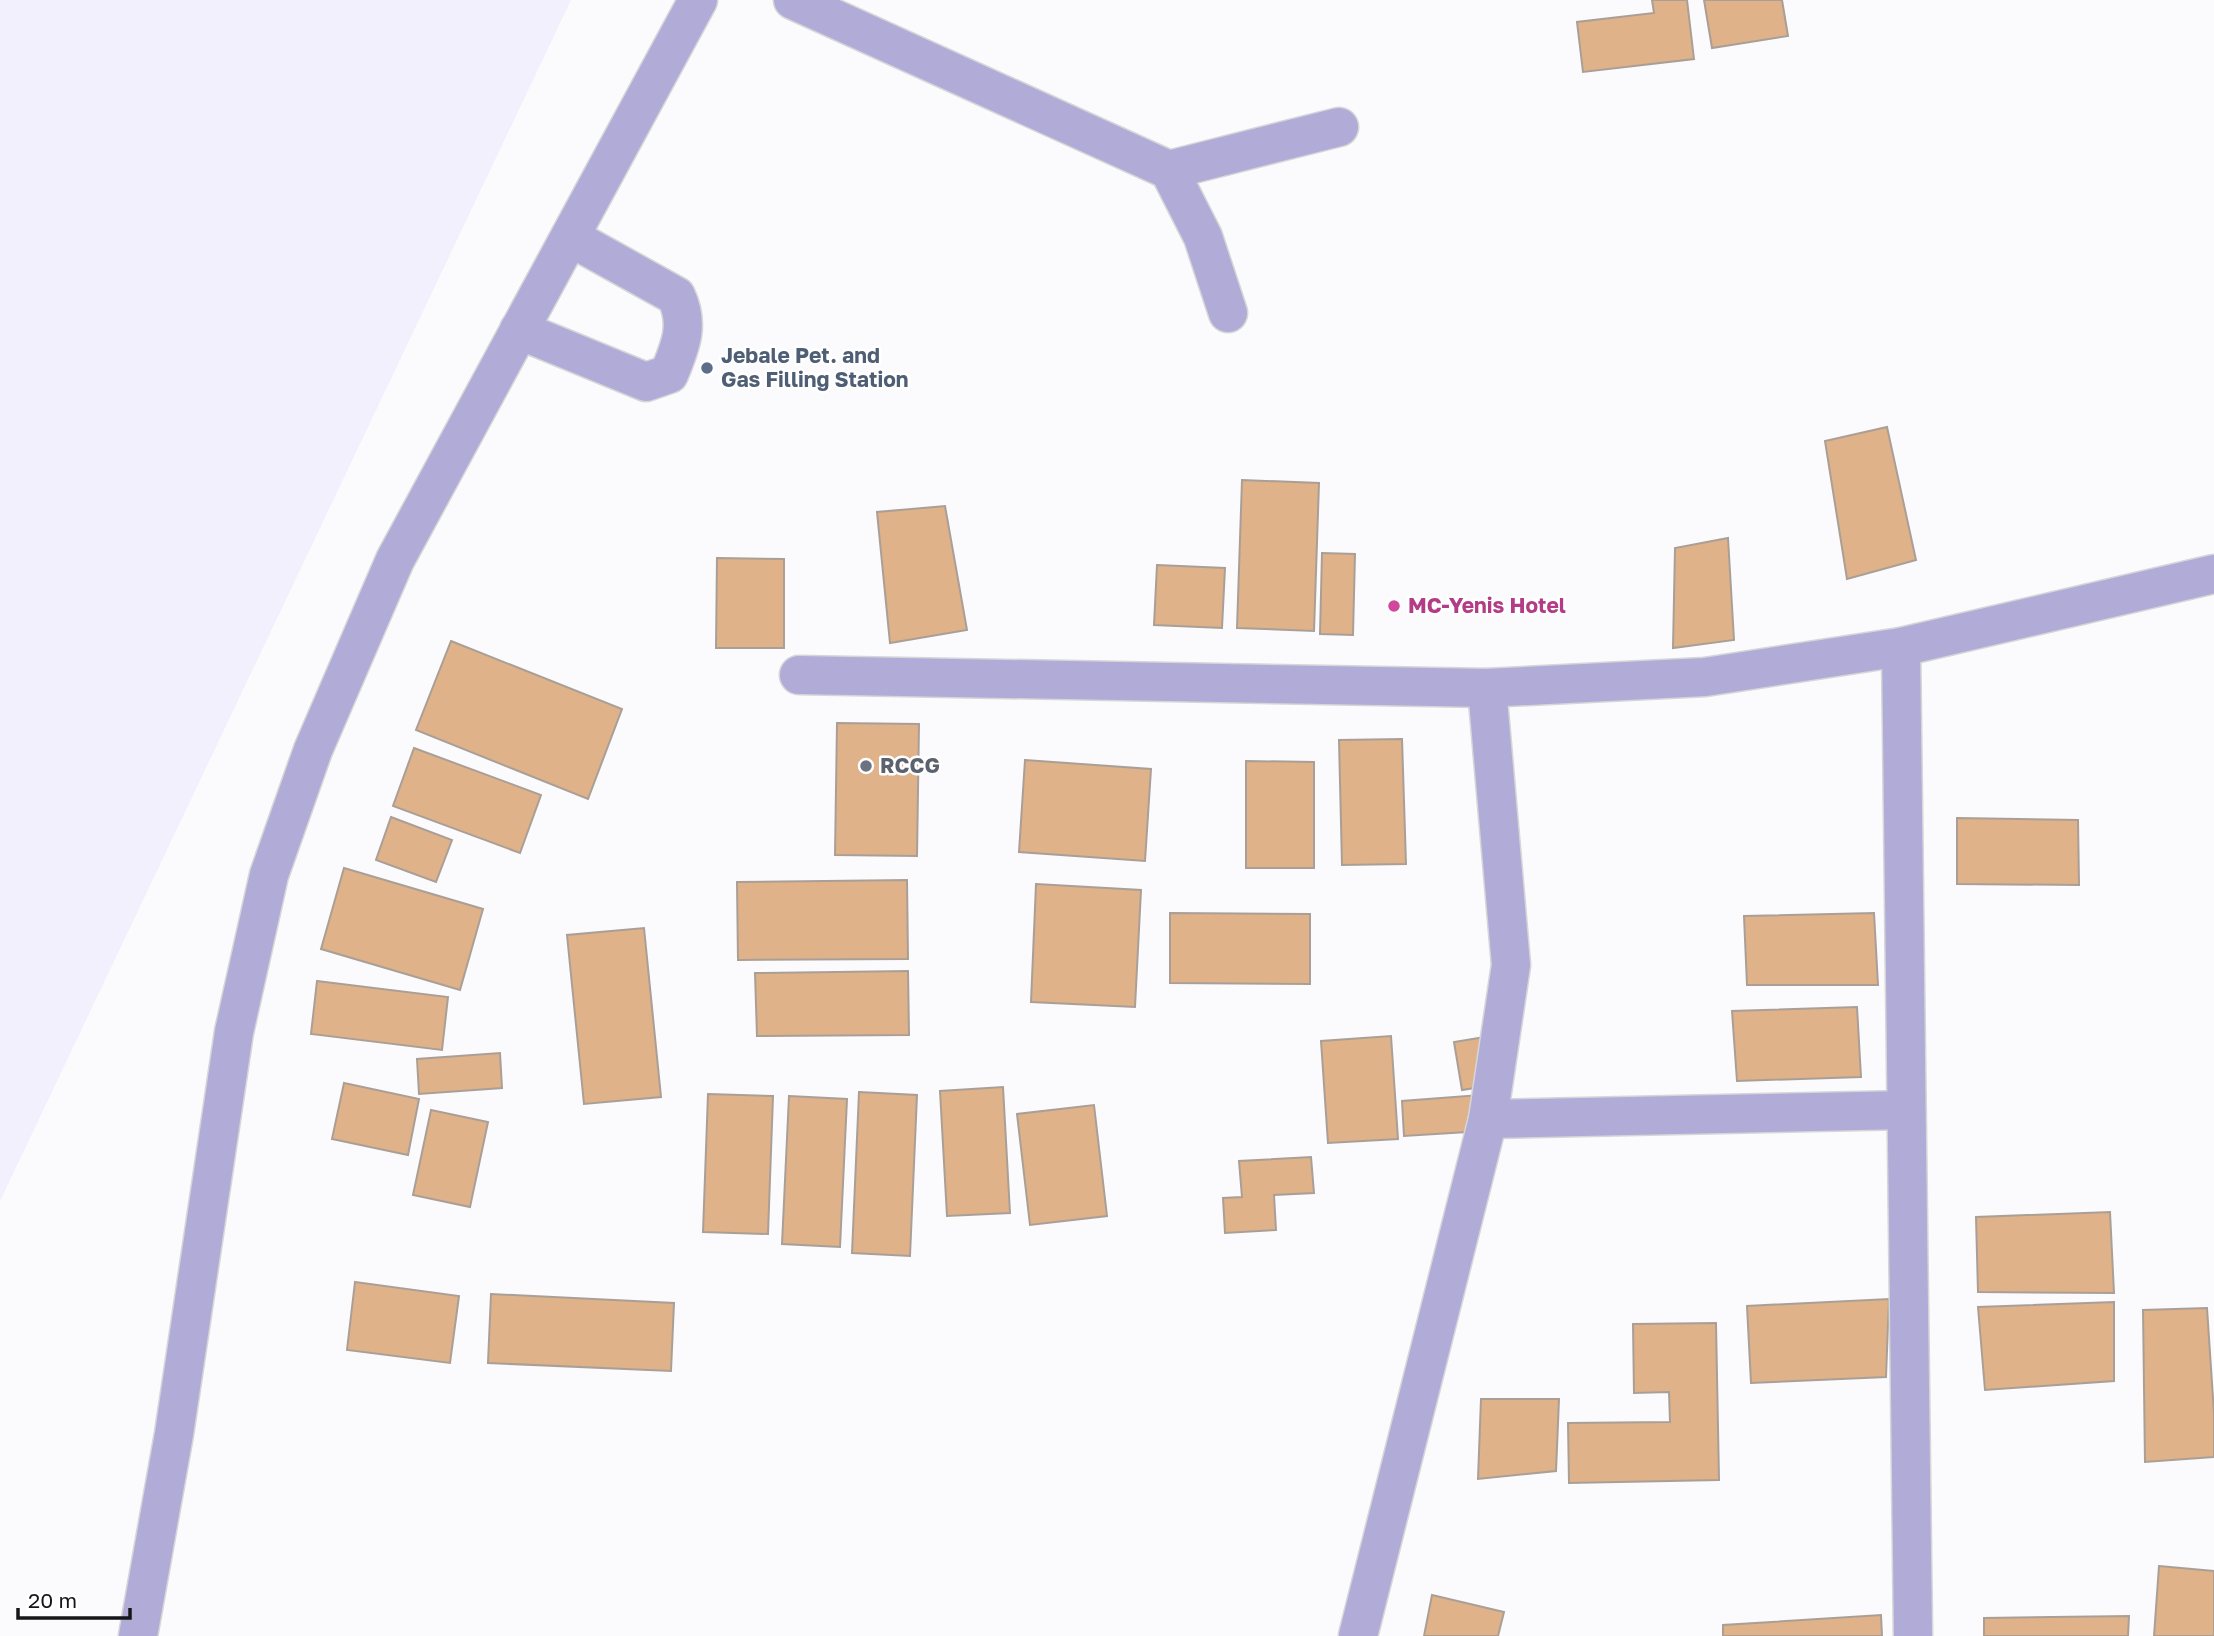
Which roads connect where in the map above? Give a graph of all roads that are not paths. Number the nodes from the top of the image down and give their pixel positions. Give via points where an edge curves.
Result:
1 (698, 0) edge
2 (793, 0) edge
3 (1339, 127) dead end
4 (1169, 170) junction
5 (570, 237) junction
6 (1228, 313) dead end
7 (519, 330) junction
8 (2214, 574) edge
9 (1901, 647) junction
10 (799, 675) dead end
11 (1487, 688) junction
12 (1906, 1110) junction
13 (1488, 1119) junction
14 (138, 1636) edge
15 (1358, 1636) edge
16 (1913, 1636) edge

1 - 5 street
2 - 4 street
3 - 4 street
4 - 6 street via 1203,237
5 - 7 street
5 - 7 street via 676,296 682,309 682,341 669,374 646,382
7 - 14 street via 395,559 313,750 269,875 234,1032 174,1434
8 - 9 street
9 - 11 street via 1705,677
9 - 12 street
10 - 11 street
11 - 13 street via 1511,965
12 - 13 street
12 - 16 street
13 - 15 street

